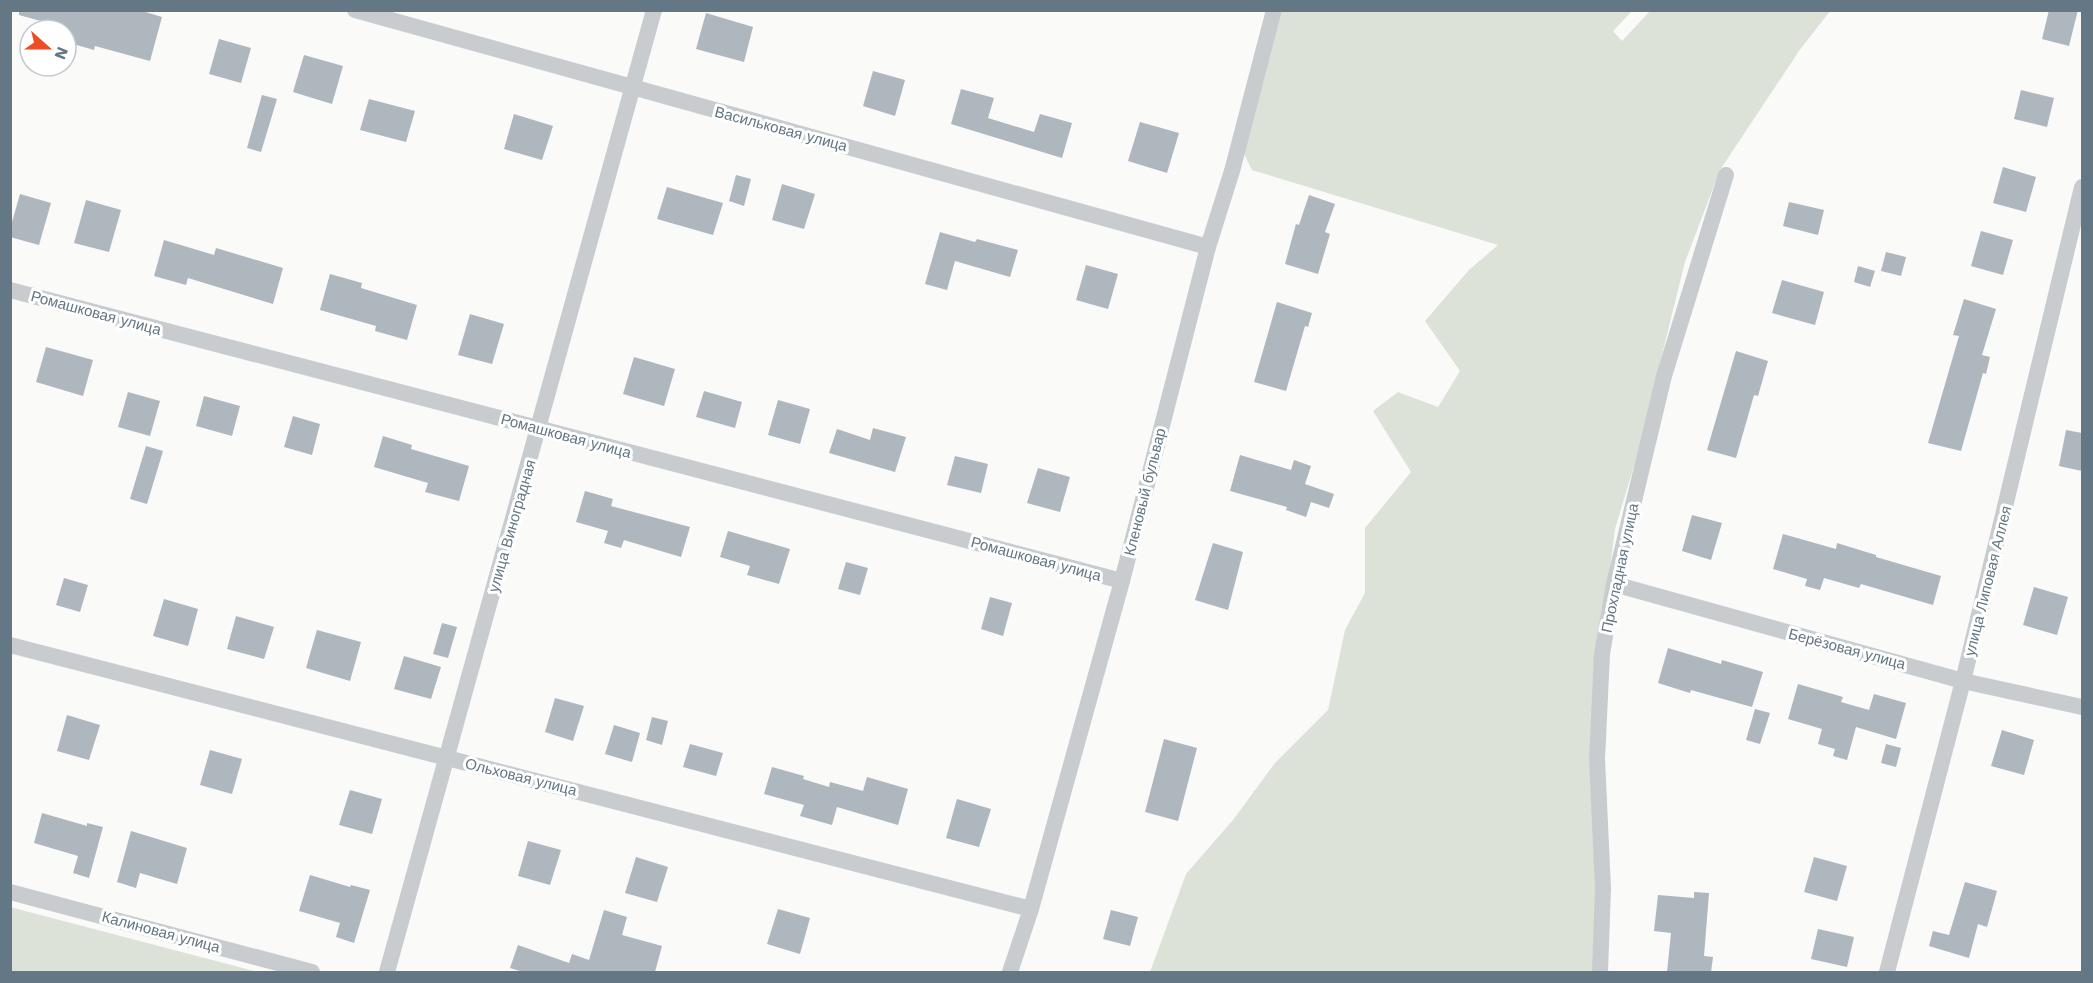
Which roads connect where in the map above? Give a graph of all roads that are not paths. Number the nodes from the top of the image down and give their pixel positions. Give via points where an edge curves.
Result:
1 (355, 10) edge
2 (654, 10) edge
3 (1274, 10) edge
4 (634, 88) junction
5 (1726, 175) dead end
6 (2082, 187) edge
7 (1208, 247) junction
8 (10, 290) edge
9 (539, 429) junction
10 (1122, 581) junction
11 (1614, 584) junction
12 (10, 645) edge
13 (1964, 681) junction
14 (2082, 707) edge
15 (447, 758) junction
16 (10, 892) edge
17 (1031, 909) junction
18 (312, 972) edge
19 (387, 972) edge
20 (1010, 972) edge
21 (1600, 972) edge
22 (1887, 972) edge

1 - 4 street, Васильковая улица
2 - 4 street, улица Виноградная
3 - 7 street, Кленовый бульвар
4 - 7 street, Васильковая улица
4 - 9 street, улица Виноградная
5 - 11 street, Прохладная улица via 1664,376
6 - 13 street, улица Липовая Аллея
7 - 10 street, Кленовый бульвар
8 - 9 street, Ромашковая улица
9 - 10 street, Ромашковая улица
9 - 15 street, улица Виноградная
10 - 17 street, Кленовый бульвар
11 - 13 street, Берёзовая улица
11 - 21 street, Прохладная улица via 1602,654 1597,759 1603,888
12 - 15 street, Ольховая улица
13 - 14 street, Берёзовая улица
13 - 22 street, улица Липовая Аллея
15 - 17 street, Ольховая улица
15 - 19 street, улица Виноградная
16 - 18 street, Калиновая улица
17 - 20 street, Кленовый бульвар

